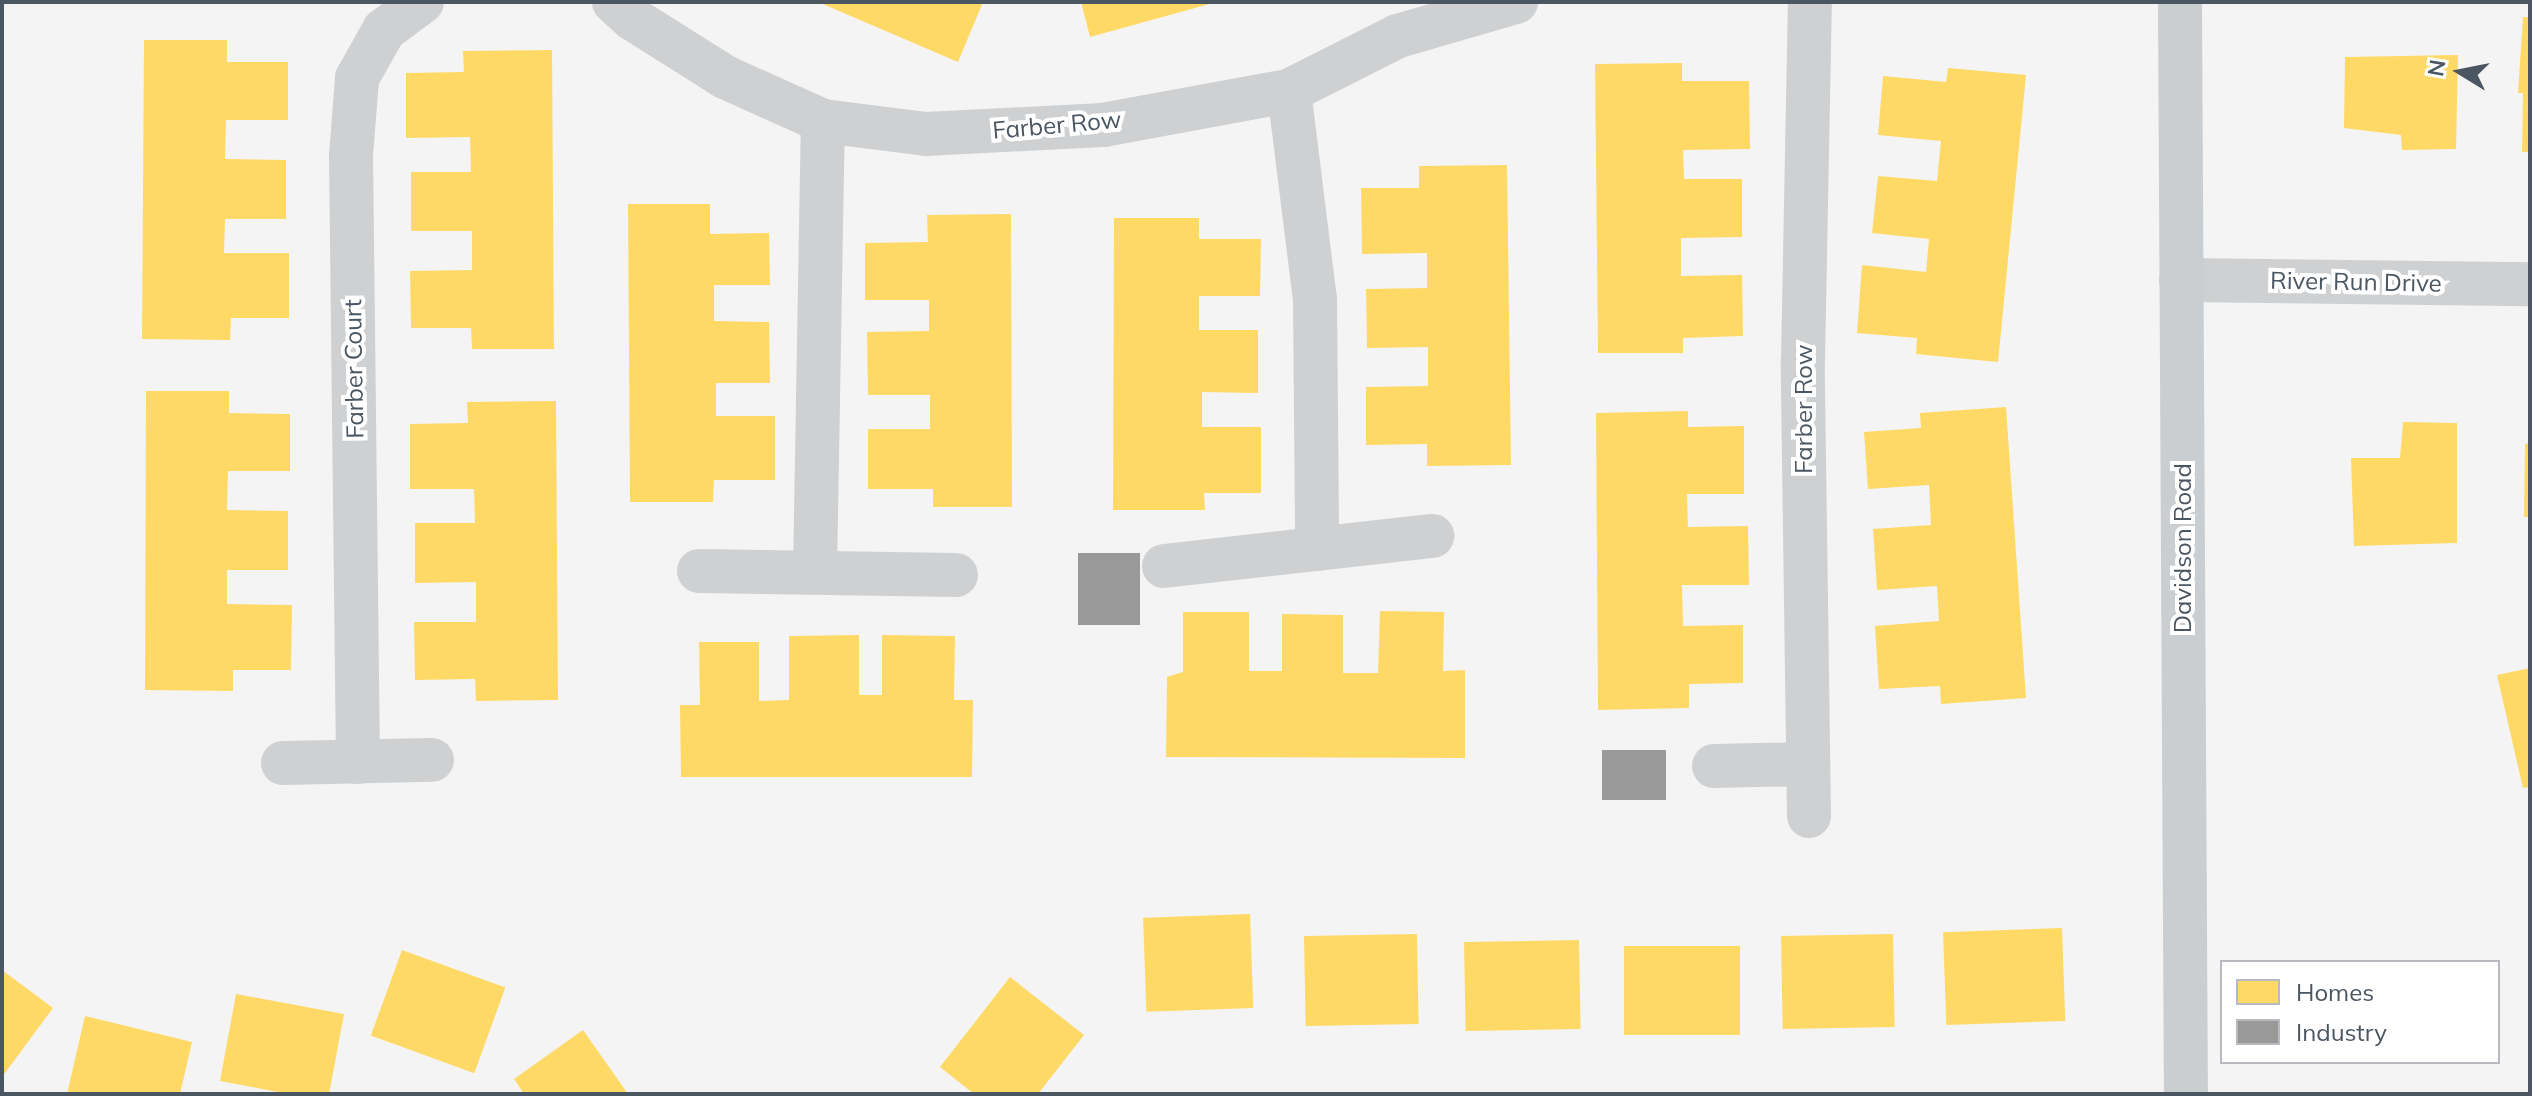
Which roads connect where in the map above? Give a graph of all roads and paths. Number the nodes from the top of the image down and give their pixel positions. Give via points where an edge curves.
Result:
1 (422, 2) edge
2 (614, 2) edge
3 (1516, 2) edge
4 (1810, 2) edge
5 (2180, 2) edge
6 (1289, 91) junction
7 (823, 121) junction
8 (2181, 280) junction
9 (2530, 284) edge
10 (1432, 536) dead end
11 (1317, 549) junction
12 (1164, 566) dead end
13 (699, 571) dead end
14 (815, 572) junction
15 (956, 575) dead end
16 (432, 760) dead end
17 (358, 762) junction
18 (283, 763) dead end
19 (1808, 764) junction
20 (1714, 766) dead end
21 (1809, 816) dead end
22 (2186, 1094) edge

1 - 17 street, Farber Court via 384,30 357,78 351,156
2 - 7 street, Farber Row via 725,77
3 - 6 street, Farber Row via 1398,36
4 - 19 street, Farber Row via 1803,361
5 - 8 main road, Davidson Road
6 - 7 street, Farber Row via 1103,125 926,134
6 - 11 street via 1315,299
7 - 14 street
8 - 9 street, River Run Drive
8 - 22 main road, Davidson Road
10 - 11 street
11 - 12 street
13 - 14 street
14 - 15 street
16 - 17 street
17 - 18 street
19 - 20 street
19 - 21 street, Farber Row

